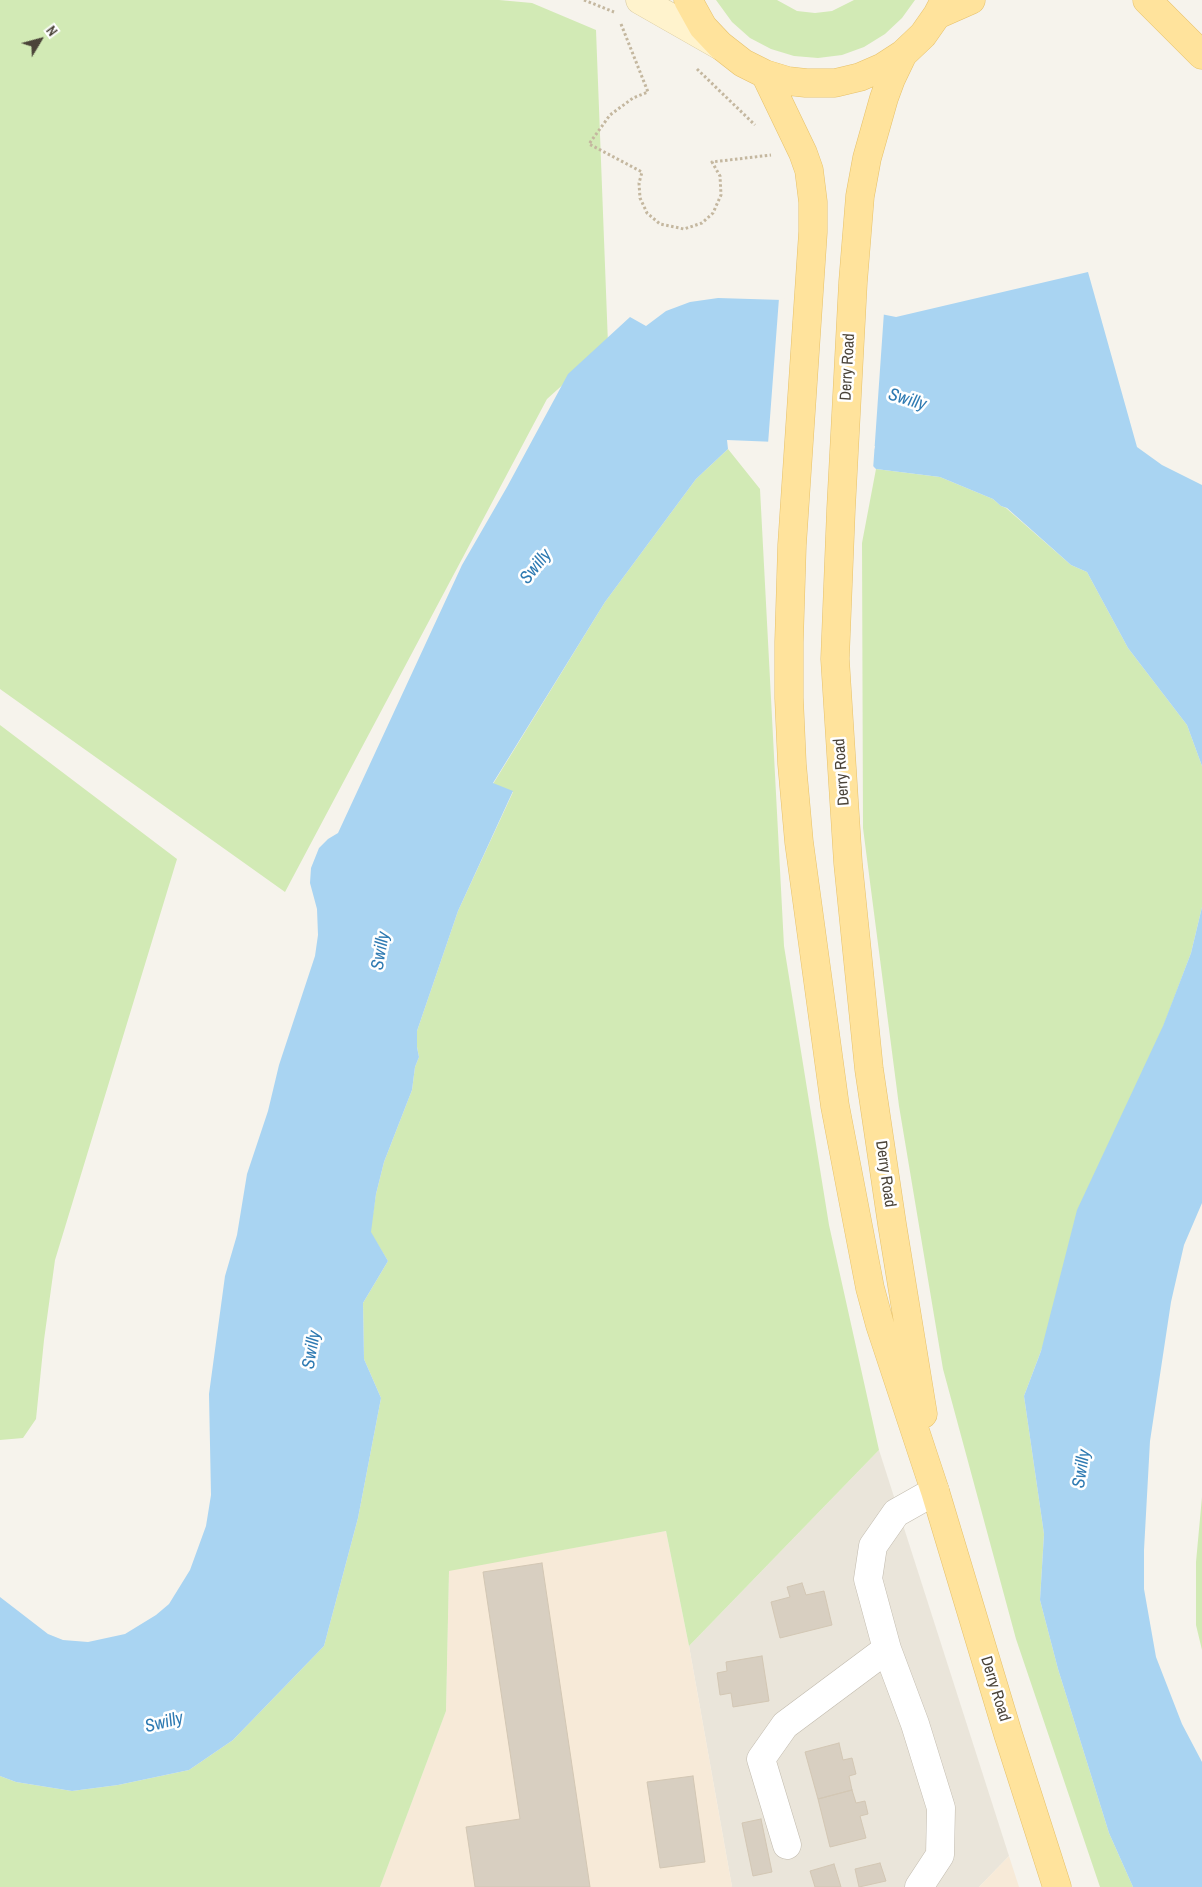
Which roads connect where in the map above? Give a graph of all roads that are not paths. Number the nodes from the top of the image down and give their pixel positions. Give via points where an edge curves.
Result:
1 (688, 0) edge
2 (971, 0) edge
3 (1146, 2) edge
4 (629, 7) edge
5 (941, 8) edge
6 (720, 45) junction
7 (903, 54) junction
8 (1202, 55) edge
9 (765, 74) junction
10 (935, 1491) junction
11 (887, 1649) junction
12 (787, 1845) dead end
13 (919, 1887) edge
14 (1057, 1887) edge

1 - 6 main road via 703,27
2 - 5 main road
3 - 8 main road
4 - 6 main road
5 - 7 main road via 923,35
6 - 9 main road via 743,63
7 - 9 main road via 884,67 835,83 788,81
7 - 10 main road, Derry Road via 884,98 860,196 840,508 835,659 854,930 869,1069
9 - 10 main road, Derry Road via 804,153 813,202 814,232 789,642 792,764 800,852 835,1106 870,1288
10 - 11 street via 896,1513 873,1546 868,1580
10 - 14 main road, Derry Road
11 - 12 street via 785,1725 762,1759
11 - 13 street via 941,1808 940,1855

